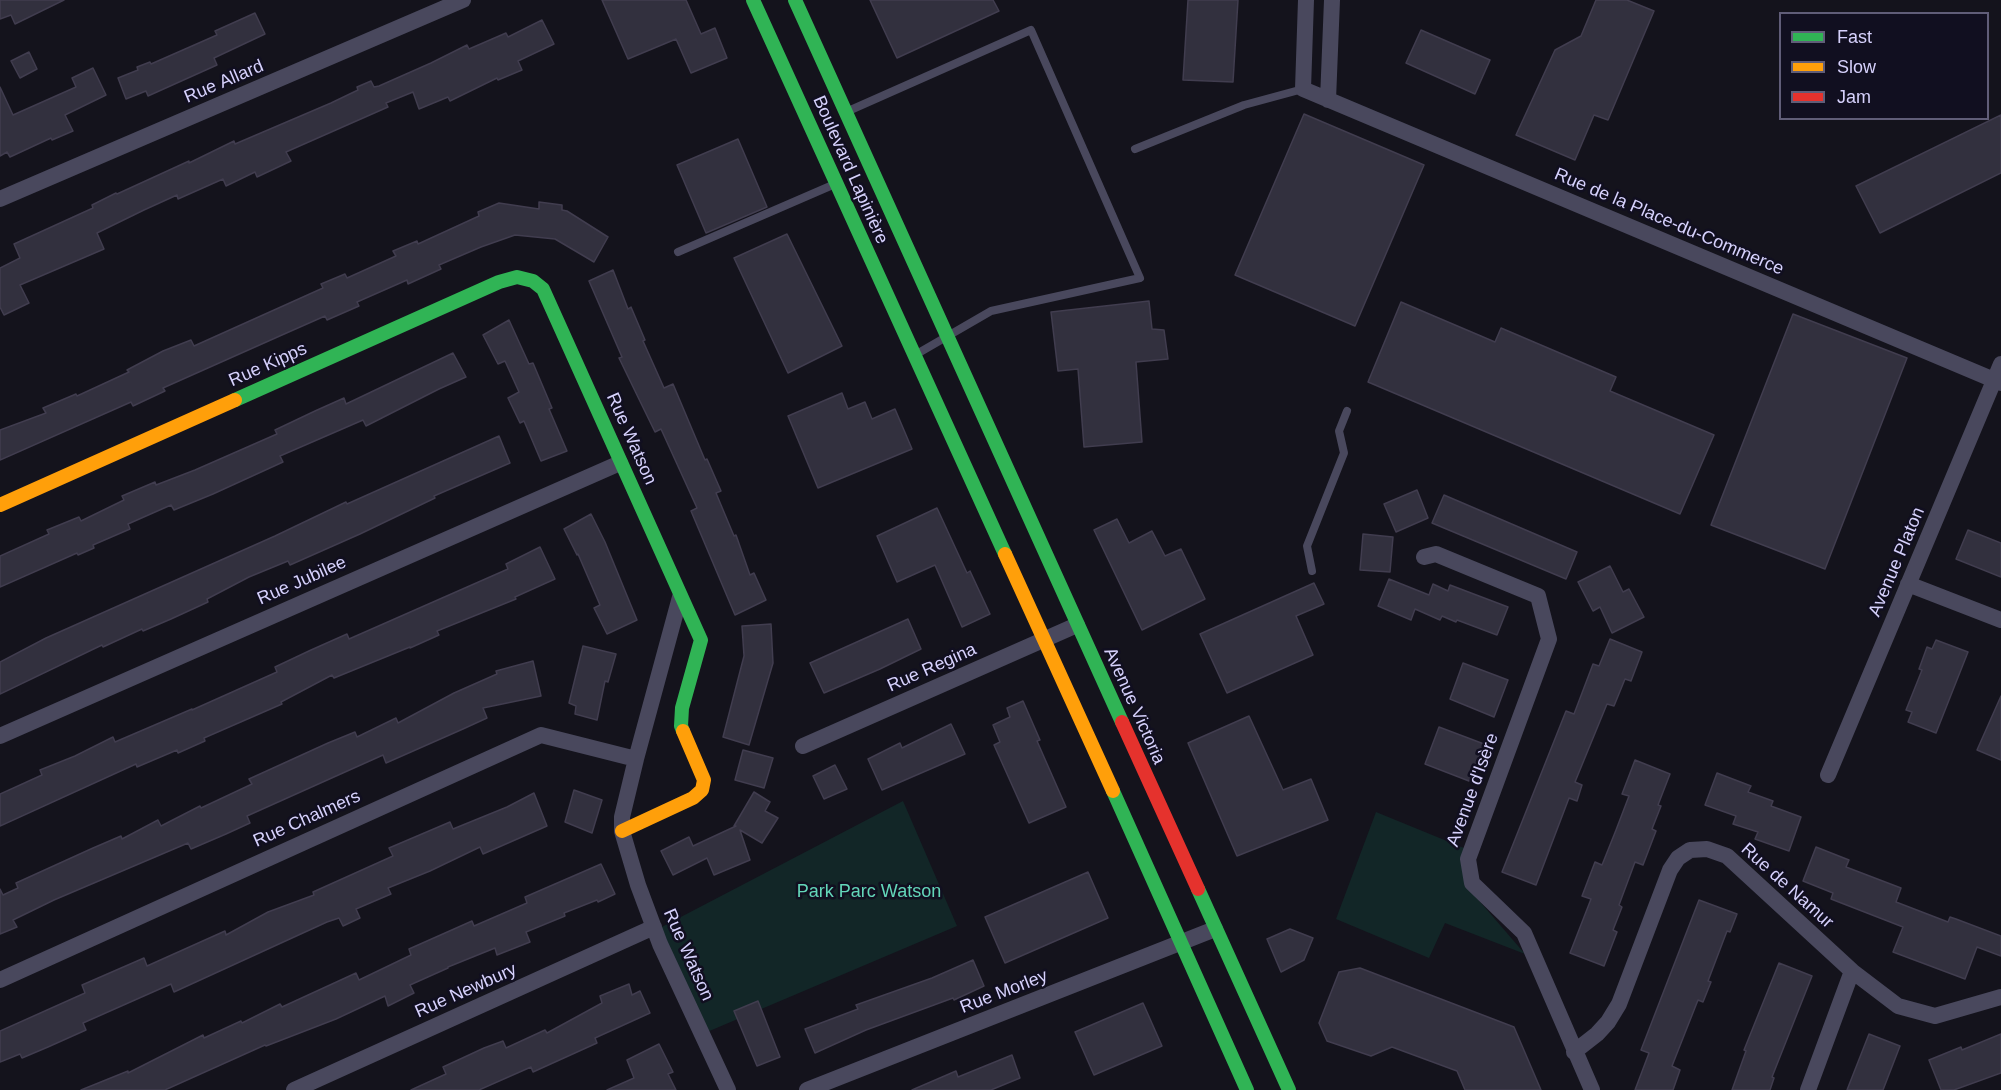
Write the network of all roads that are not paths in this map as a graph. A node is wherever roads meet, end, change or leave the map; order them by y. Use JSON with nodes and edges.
{"nodes":[{"id":1,"x":463,"y":0,"type":"edge"},
{"id":2,"x":753,"y":0,"type":"edge"},
{"id":3,"x":795,"y":0,"type":"edge"},
{"id":4,"x":1305,"y":0,"type":"edge"},
{"id":5,"x":1332,"y":0,"type":"edge"},
{"id":6,"x":1303,"y":89,"type":"junction"},
{"id":7,"x":1328,"y":100,"type":"junction"},
{"id":8,"x":845,"y":112,"type":"junction"},
{"id":9,"x":1135,"y":149,"type":"dead end"},
{"id":10,"x":836,"y":184,"type":"junction"},
{"id":11,"x":0,"y":199,"type":"edge"},
{"id":12,"x":678,"y":252,"type":"dead end"},
{"id":13,"x":547,"y":298,"type":"joint"},
{"id":14,"x":947,"y":336,"type":"junction"},
{"id":15,"x":914,"y":355,"type":"junction"},
{"id":16,"x":2001,"y":364,"type":"edge"},
{"id":17,"x":1998,"y":381,"type":"edge"},
{"id":18,"x":1347,"y":411,"type":"dead end"},
{"id":19,"x":620,"y":463,"type":"junction"},
{"id":20,"x":0,"y":505,"type":"edge"},
{"id":21,"x":1424,"y":557,"type":"dead end"},
{"id":22,"x":1312,"y":571,"type":"dead end"},
{"id":23,"x":1908,"y":584,"type":"junction"},
{"id":24,"x":680,"y":597,"type":"junction"},
{"id":25,"x":2001,"y":620,"type":"edge"},
{"id":26,"x":1077,"y":625,"type":"junction"},
{"id":27,"x":1044,"y":640,"type":"junction"},
{"id":28,"x":0,"y":736,"type":"edge"},
{"id":29,"x":803,"y":746,"type":"dead end"},
{"id":30,"x":636,"y":759,"type":"junction"},
{"id":31,"x":1828,"y":775,"type":"dead end"},
{"id":32,"x":622,"y":831,"type":"junction"},
{"id":33,"x":654,"y":927,"type":"junction"},
{"id":34,"x":1215,"y":929,"type":"junction"},
{"id":35,"x":1182,"y":943,"type":"junction"},
{"id":36,"x":1852,"y":971,"type":"junction"},
{"id":37,"x":0,"y":980,"type":"edge"},
{"id":38,"x":2001,"y":997,"type":"edge"},
{"id":39,"x":1574,"y":1052,"type":"junction"},
{"id":40,"x":294,"y":1090,"type":"edge"},
{"id":41,"x":728,"y":1090,"type":"edge"},
{"id":42,"x":807,"y":1090,"type":"edge"},
{"id":43,"x":1247,"y":1090,"type":"edge"},
{"id":44,"x":1289,"y":1090,"type":"edge"},
{"id":45,"x":1593,"y":1090,"type":"edge"},
{"id":46,"x":1808,"y":1090,"type":"edge"}],
"edges":[{"from":1,"to":11,"type":"street","name":"Rue Allard"},
{"from":2,"to":10,"type":"main road","name":"Boulevard Lapinière"},
{"from":3,"to":8,"type":"main road","name":"Boulevard Lapinière"},
{"from":4,"to":6,"type":"street"},
{"from":5,"to":7,"type":"street"},
{"from":6,"to":7,"type":"street","name":"Rue de la Place-du-Commerce"},
{"from":6,"to":9,"type":"lane"},
{"from":7,"to":17,"type":"street","name":"Rue de la Place-du-Commerce"},
{"from":8,"to":14,"type":"main road","name":"Boulevard Lapinière"},
{"from":8,"to":14,"type":"lane"},
{"from":10,"to":12,"type":"lane"},
{"from":10,"to":15,"type":"main road","name":"Boulevard Lapinière"},
{"from":13,"to":19,"type":"main road","name":"Rue Watson"},
{"from":13,"to":20,"type":"main road","name":"Rue Kipps"},
{"from":14,"to":15,"type":"lane"},
{"from":14,"to":26,"type":"main road","name":"Avenue Victoria"},
{"from":15,"to":27,"type":"main road"},
{"from":16,"to":17,"type":"street","name":"Avenue Platon"},
{"from":17,"to":23,"type":"street","name":"Avenue Platon"},
{"from":18,"to":22,"type":"lane"},
{"from":19,"to":24,"type":"main road","name":"Rue Watson"},
{"from":19,"to":28,"type":"street","name":"Rue Jubilee"},
{"from":21,"to":39,"type":"street","name":"Avenue d'Isère"},
{"from":23,"to":25,"type":"street"},
{"from":23,"to":31,"type":"street","name":"Avenue Platon"},
{"from":24,"to":30,"type":"street","name":"Rue Watson"},
{"from":24,"to":32,"type":"main road","name":"Rue Watson"},
{"from":26,"to":27,"type":"street","name":"Rue Regina"},
{"from":26,"to":34,"type":"main road","name":"Avenue Victoria"},
{"from":27,"to":29,"type":"street","name":"Rue Regina"},
{"from":27,"to":35,"type":"main road"},
{"from":30,"to":32,"type":"street","name":"Rue Watson"},
{"from":30,"to":37,"type":"street","name":"Rue Chalmers"},
{"from":32,"to":33,"type":"street","name":"Rue Watson"},
{"from":33,"to":40,"type":"street","name":"Rue Newbury"},
{"from":33,"to":41,"type":"street","name":"Rue Watson"},
{"from":34,"to":35,"type":"street","name":"Rue Morley"},
{"from":34,"to":44,"type":"main road","name":"Avenue Victoria"},
{"from":35,"to":42,"type":"street","name":"Rue Morley"},
{"from":35,"to":43,"type":"main road"},
{"from":36,"to":38,"type":"street"},
{"from":36,"to":39,"type":"street","name":"Rue de Namur"},
{"from":36,"to":46,"type":"street"},
{"from":39,"to":45,"type":"street","name":"Avenue d'Isère"}]}
